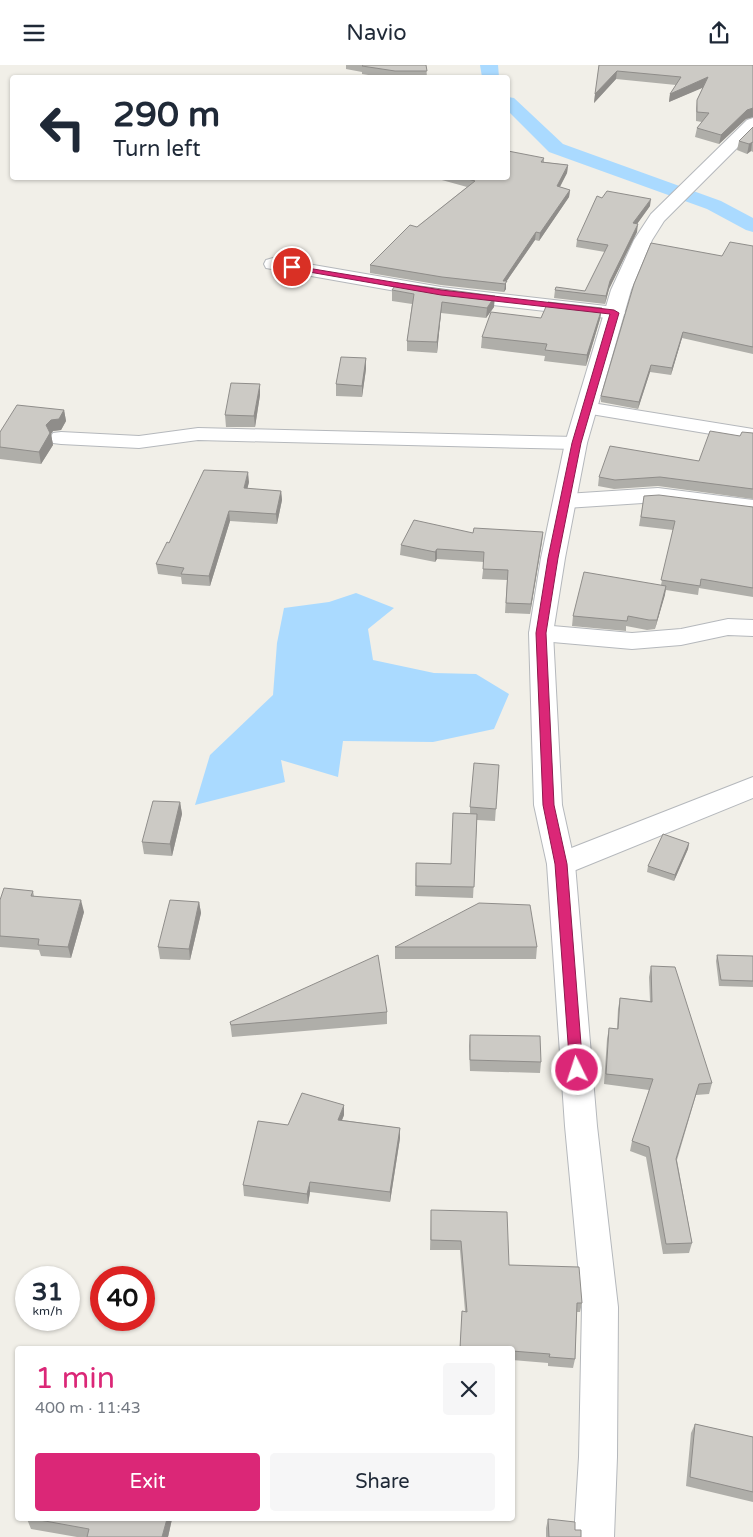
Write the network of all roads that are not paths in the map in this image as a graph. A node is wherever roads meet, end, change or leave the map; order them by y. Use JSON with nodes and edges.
{"nodes":[{"id":1,"x":753,"y":123,"type":"edge"},
{"id":2,"x":273,"y":264,"type":"dead end"},
{"id":3,"x":614,"y":313,"type":"junction"},
{"id":4,"x":586,"y":408,"type":"junction"},
{"id":5,"x":753,"y":435,"type":"edge"},
{"id":6,"x":61,"y":437,"type":"dead end"},
{"id":7,"x":576,"y":443,"type":"junction"},
{"id":8,"x":566,"y":501,"type":"junction"},
{"id":9,"x":753,"y":507,"type":"edge"},
{"id":10,"x":753,"y":628,"type":"edge"},
{"id":11,"x":541,"y":633,"type":"junction"},
{"id":12,"x":753,"y":787,"type":"edge"},
{"id":13,"x":561,"y":864,"type":"junction"},
{"id":14,"x":594,"y":1537,"type":"edge"}],
"edges":[{"from":1,"to":3,"type":"street"},
{"from":2,"to":3,"type":"street"},
{"from":3,"to":4,"type":"street"},
{"from":4,"to":5,"type":"street"},
{"from":4,"to":7,"type":"street"},
{"from":6,"to":7,"type":"street"},
{"from":7,"to":8,"type":"street"},
{"from":8,"to":9,"type":"street"},
{"from":8,"to":11,"type":"street"},
{"from":10,"to":11,"type":"street"},
{"from":11,"to":13,"type":"street"},
{"from":12,"to":13,"type":"street"},
{"from":13,"to":14,"type":"street"}]}
